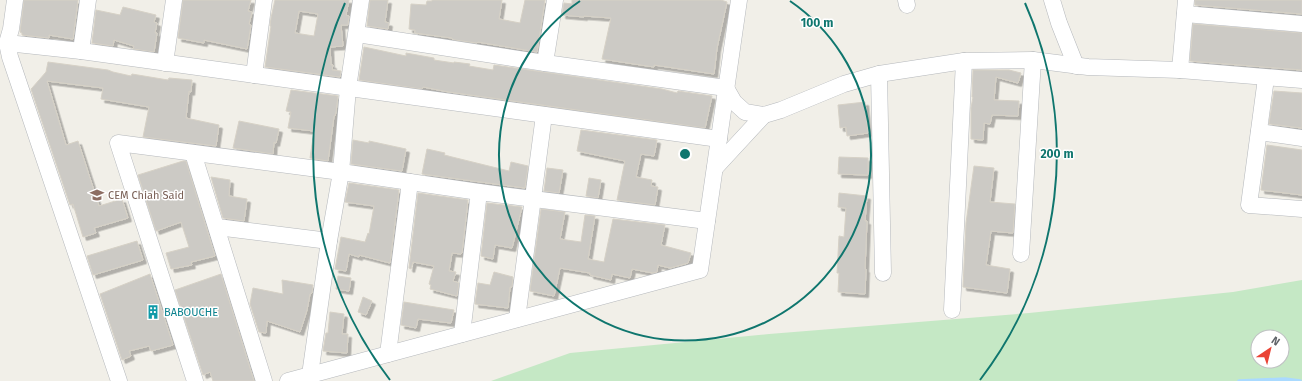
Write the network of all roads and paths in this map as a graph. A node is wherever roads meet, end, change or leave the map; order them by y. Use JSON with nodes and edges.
{"nodes":[{"id":1,"x":15,"y":0,"type":"edge"},
{"id":2,"x":88,"y":0,"type":"edge"},
{"id":3,"x":174,"y":0,"type":"edge"},
{"id":4,"x":264,"y":0,"type":"edge"},
{"id":5,"x":361,"y":0,"type":"edge"},
{"id":6,"x":555,"y":0,"type":"edge"},
{"id":7,"x":739,"y":0,"type":"edge"},
{"id":8,"x":1052,"y":0,"type":"edge"},
{"id":9,"x":1186,"y":7,"type":"edge"},
{"id":10,"x":1302,"y":24,"type":"edge"},
{"id":11,"x":356,"y":34,"type":"junction"},
{"id":12,"x":7,"y":43,"type":"junction"},
{"id":13,"x":81,"y":51,"type":"junction"},
{"id":14,"x":1033,"y":60,"type":"junction"},
{"id":15,"x":964,"y":61,"type":"junction"},
{"id":16,"x":165,"y":63,"type":"junction"},
{"id":17,"x":545,"y":63,"type":"junction"},
{"id":18,"x":1076,"y":66,"type":"junction"},
{"id":19,"x":1180,"y":70,"type":"junction"},
{"id":20,"x":879,"y":74,"type":"junction"},
{"id":21,"x":254,"y":75,"type":"junction"},
{"id":22,"x":1266,"y":78,"type":"junction"},
{"id":23,"x":1302,"y":80,"type":"edge"},
{"id":24,"x":348,"y":88,"type":"junction"},
{"id":25,"x":726,"y":88,"type":"junction"},
{"id":26,"x":544,"y":115,"type":"junction"},
{"id":27,"x":764,"y":115,"type":"junction"},
{"id":28,"x":1258,"y":132,"type":"junction"},
{"id":29,"x":1302,"y":138,"type":"edge"},
{"id":30,"x":719,"y":139,"type":"junction"},
{"id":31,"x":193,"y":153,"type":"junction"},
{"id":32,"x":715,"y":168,"type":"junction"},
{"id":33,"x":341,"y":172,"type":"junction"},
{"id":34,"x":410,"y":182,"type":"junction"},
{"id":35,"x":479,"y":192,"type":"junction"},
{"id":36,"x":533,"y":199,"type":"junction"},
{"id":37,"x":1302,"y":209,"type":"edge"},
{"id":38,"x":707,"y":221,"type":"junction"},
{"id":39,"x":217,"y":227,"type":"junction"},
{"id":40,"x":329,"y":241,"type":"junction"},
{"id":41,"x":1021,"y":254,"type":"dead end"},
{"id":42,"x":882,"y":273,"type":"dead end"},
{"id":43,"x":952,"y":310,"type":"dead end"},
{"id":44,"x":517,"y":319,"type":"junction"},
{"id":45,"x":462,"y":334,"type":"junction"},
{"id":46,"x":388,"y":354,"type":"junction"},
{"id":47,"x":310,"y":375,"type":"junction"},
{"id":48,"x":119,"y":381,"type":"edge"},
{"id":49,"x":194,"y":381,"type":"edge"},
{"id":50,"x":264,"y":381,"type":"edge"},
{"id":51,"x":288,"y":381,"type":"edge"}],
"edges":[{"from":1,"to":12,"type":"street"},
{"from":2,"to":13,"type":"street"},
{"from":3,"to":16,"type":"street"},
{"from":4,"to":21,"type":"street"},
{"from":5,"to":11,"type":"street"},
{"from":6,"to":17,"type":"street"},
{"from":7,"to":25,"type":"street"},
{"from":8,"to":18,"type":"street"},
{"from":9,"to":10,"type":"street"},
{"from":9,"to":19,"type":"street"},
{"from":11,"to":17,"type":"street"},
{"from":11,"to":24,"type":"street"},
{"from":12,"to":13,"type":"street"},
{"from":12,"to":48,"type":"street"},
{"from":13,"to":16,"type":"street"},
{"from":14,"to":15,"type":"street"},
{"from":14,"to":18,"type":"street"},
{"from":14,"to":41,"type":"street"},
{"from":15,"to":20,"type":"street"},
{"from":15,"to":43,"type":"street"},
{"from":16,"to":21,"type":"street"},
{"from":17,"to":25,"type":"street"},
{"from":18,"to":19,"type":"street"},
{"from":19,"to":22,"type":"street"},
{"from":20,"to":27,"type":"street"},
{"from":20,"to":42,"type":"street"},
{"from":21,"to":24,"type":"street"},
{"from":22,"to":23,"type":"street"},
{"from":22,"to":28,"type":"street"},
{"from":24,"to":26,"type":"street"},
{"from":24,"to":33,"type":"street"},
{"from":25,"to":27,"type":"street"},
{"from":25,"to":30,"type":"street"},
{"from":26,"to":30,"type":"street"},
{"from":26,"to":36,"type":"street"},
{"from":27,"to":32,"type":"street"},
{"from":28,"to":29,"type":"street"},
{"from":28,"to":37,"type":"street"},
{"from":30,"to":32,"type":"street"},
{"from":31,"to":33,"type":"street"},
{"from":31,"to":39,"type":"street"},
{"from":31,"to":49,"type":"street"},
{"from":32,"to":38,"type":"street"},
{"from":33,"to":34,"type":"street"},
{"from":33,"to":40,"type":"street"},
{"from":34,"to":35,"type":"street"},
{"from":34,"to":46,"type":"street"},
{"from":35,"to":36,"type":"street"},
{"from":35,"to":45,"type":"street"},
{"from":36,"to":38,"type":"street"},
{"from":36,"to":44,"type":"street"},
{"from":38,"to":44,"type":"street"},
{"from":39,"to":40,"type":"street"},
{"from":39,"to":50,"type":"street"},
{"from":40,"to":47,"type":"street"},
{"from":44,"to":45,"type":"street"},
{"from":45,"to":46,"type":"street"},
{"from":46,"to":47,"type":"street"},
{"from":47,"to":51,"type":"street"}]}
